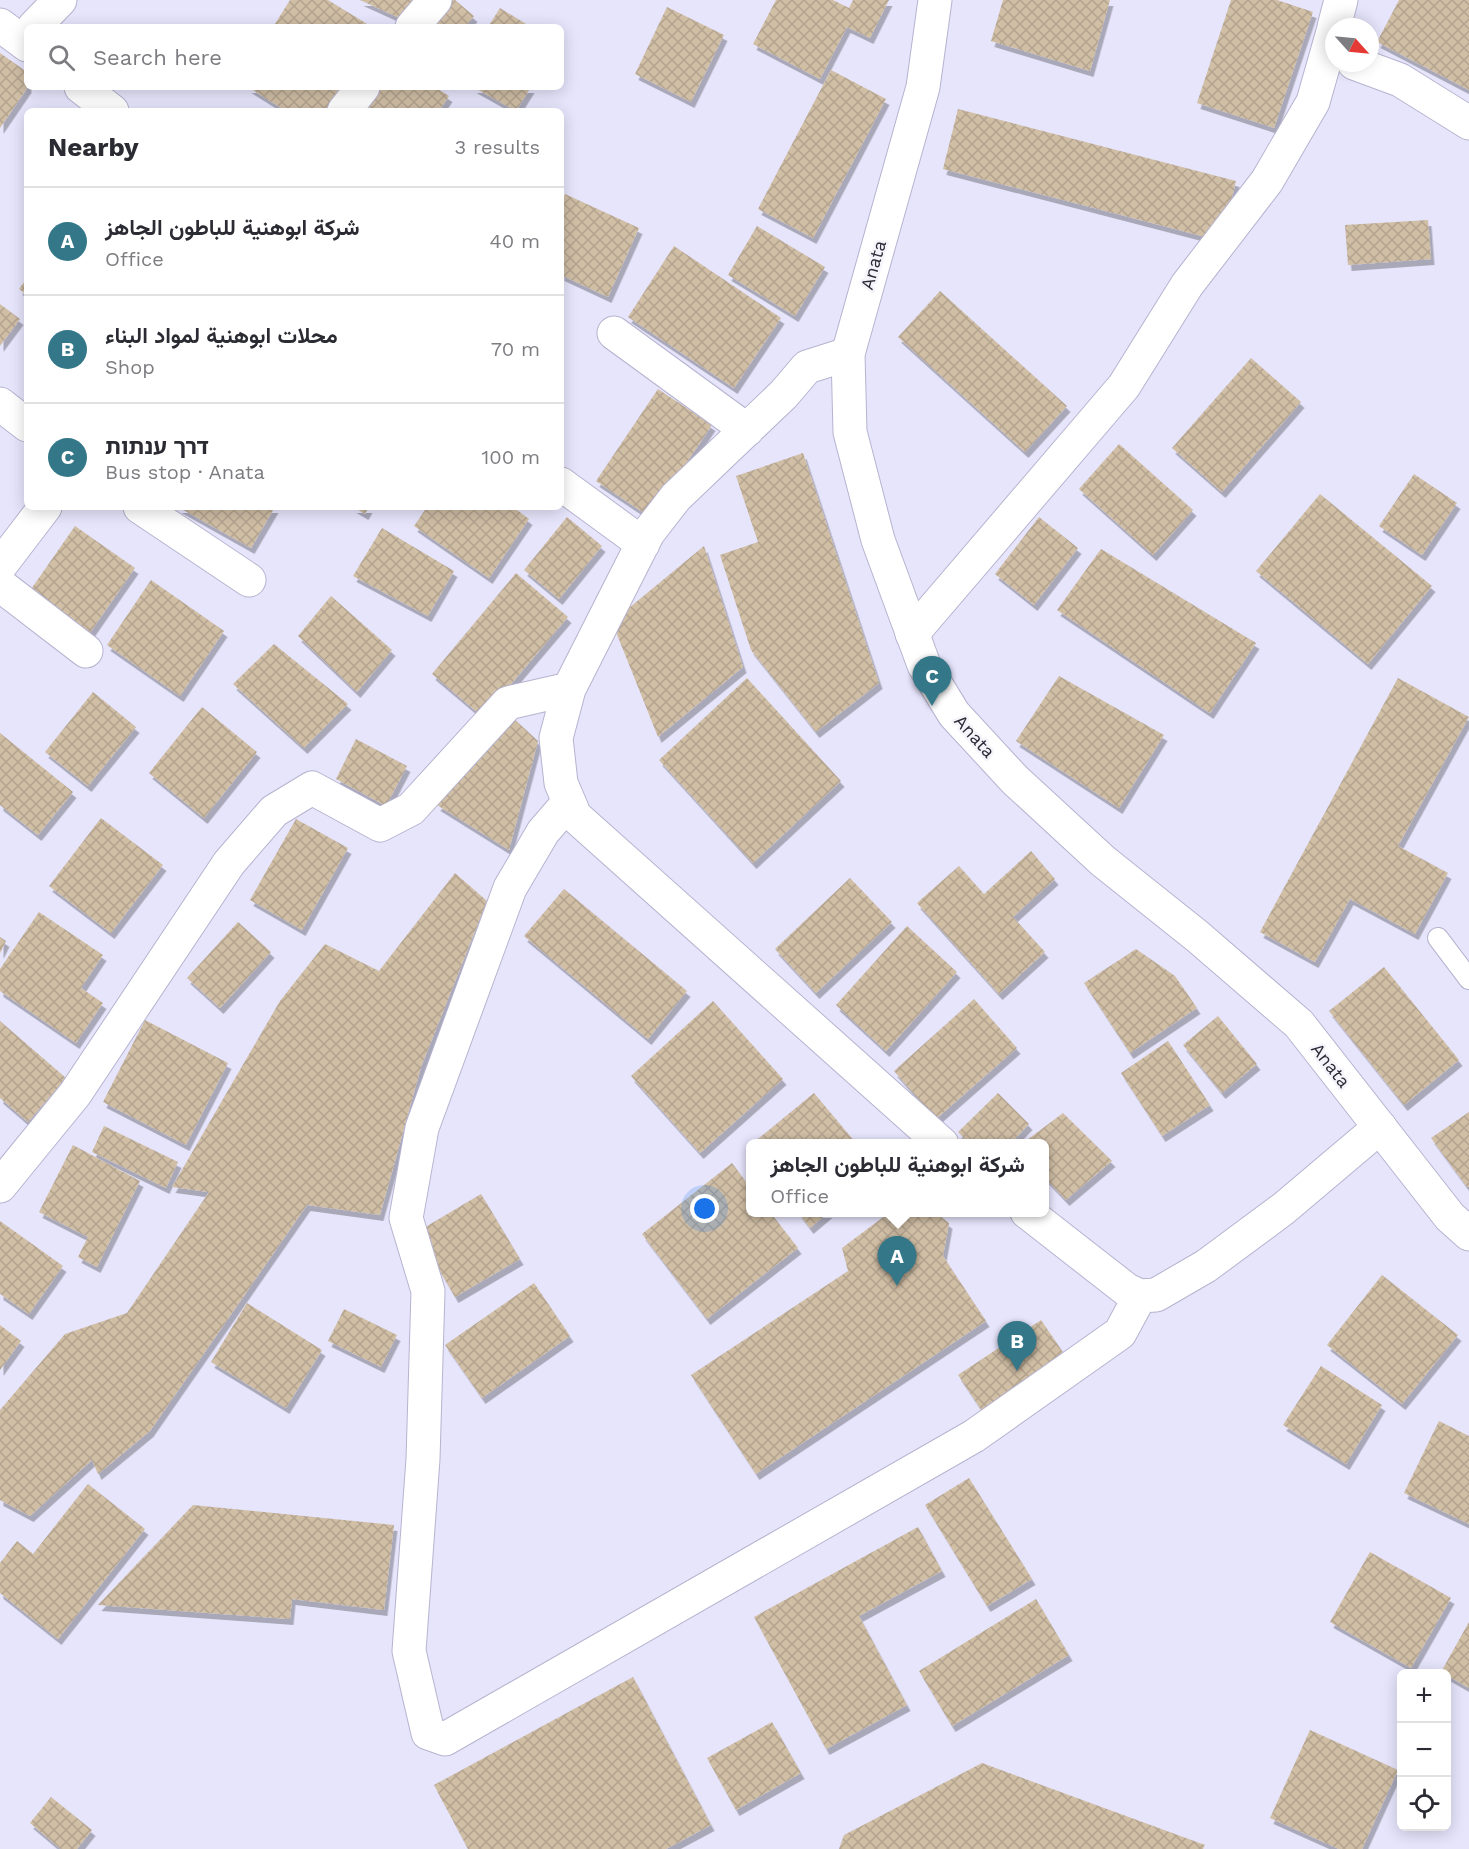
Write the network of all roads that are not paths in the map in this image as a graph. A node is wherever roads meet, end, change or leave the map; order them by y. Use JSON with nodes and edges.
{"nodes":[{"id":1,"x":60,"y":0,"type":"edge"},
{"id":2,"x":435,"y":0,"type":"edge"},
{"id":3,"x":935,"y":0,"type":"edge"},
{"id":4,"x":1341,"y":0,"type":"edge"},
{"id":5,"x":1339,"y":18,"type":"edge"},
{"id":6,"x":34,"y":24,"type":"edge"},
{"id":7,"x":415,"y":24,"type":"edge"},
{"id":8,"x":1379,"y":69,"type":"edge"},
{"id":9,"x":1326,"y":72,"type":"edge"},
{"id":10,"x":85,"y":90,"type":"edge"},
{"id":11,"x":361,"y":90,"type":"edge"},
{"id":12,"x":108,"y":108,"type":"edge"},
{"id":13,"x":346,"y":108,"type":"edge"},
{"id":14,"x":1469,"y":123,"type":"edge"},
{"id":15,"x":614,"y":333,"type":"dead end"},
{"id":16,"x":848,"y":354,"type":"junction"},
{"id":17,"x":0,"y":404,"type":"edge"},
{"id":18,"x":24,"y":423,"type":"edge"},
{"id":19,"x":747,"y":430,"type":"junction"},
{"id":20,"x":564,"y":486,"type":"edge"},
{"id":21,"x":43,"y":510,"type":"edge"},
{"id":22,"x":144,"y":510,"type":"edge"},
{"id":23,"x":643,"y":544,"type":"junction"},
{"id":24,"x":0,"y":566,"type":"edge"},
{"id":25,"x":249,"y":580,"type":"dead end"},
{"id":26,"x":0,"y":585,"type":"edge"},
{"id":27,"x":912,"y":634,"type":"junction"},
{"id":28,"x":86,"y":651,"type":"dead end"},
{"id":29,"x":569,"y":689,"type":"junction"},
{"id":30,"x":568,"y":803,"type":"junction"},
{"id":31,"x":1438,"y":938,"type":"dead end"},
{"id":32,"x":1469,"y":979,"type":"edge"},
{"id":33,"x":1380,"y":1127,"type":"junction"},
{"id":34,"x":937,"y":1139,"type":"edge"},
{"id":35,"x":0,"y":1186,"type":"edge"},
{"id":36,"x":1033,"y":1217,"type":"edge"},
{"id":37,"x":1469,"y":1234,"type":"edge"},
{"id":38,"x":1140,"y":1296,"type":"junction"}],
"edges":[{"from":1,"to":6,"type":"street"},
{"from":2,"to":7,"type":"street"},
{"from":3,"to":16,"type":"street","name":"Anata"},
{"from":4,"to":5,"type":"street"},
{"from":8,"to":14,"type":"street"},
{"from":9,"to":27,"type":"street"},
{"from":10,"to":12,"type":"street"},
{"from":11,"to":13,"type":"street"},
{"from":15,"to":19,"type":"street"},
{"from":16,"to":19,"type":"street"},
{"from":16,"to":27,"type":"street","name":"Anata"},
{"from":17,"to":18,"type":"street"},
{"from":19,"to":23,"type":"street"},
{"from":20,"to":23,"type":"street"},
{"from":21,"to":24,"type":"street"},
{"from":22,"to":25,"type":"street"},
{"from":23,"to":29,"type":"street"},
{"from":26,"to":28,"type":"street"},
{"from":27,"to":33,"type":"street","name":"Anata"},
{"from":29,"to":30,"type":"street"},
{"from":29,"to":35,"type":"street"},
{"from":30,"to":34,"type":"street"},
{"from":30,"to":38,"type":"street"},
{"from":31,"to":32,"type":"lane"},
{"from":33,"to":37,"type":"street","name":"Anata"},
{"from":33,"to":38,"type":"street"},
{"from":36,"to":38,"type":"street"}]}
